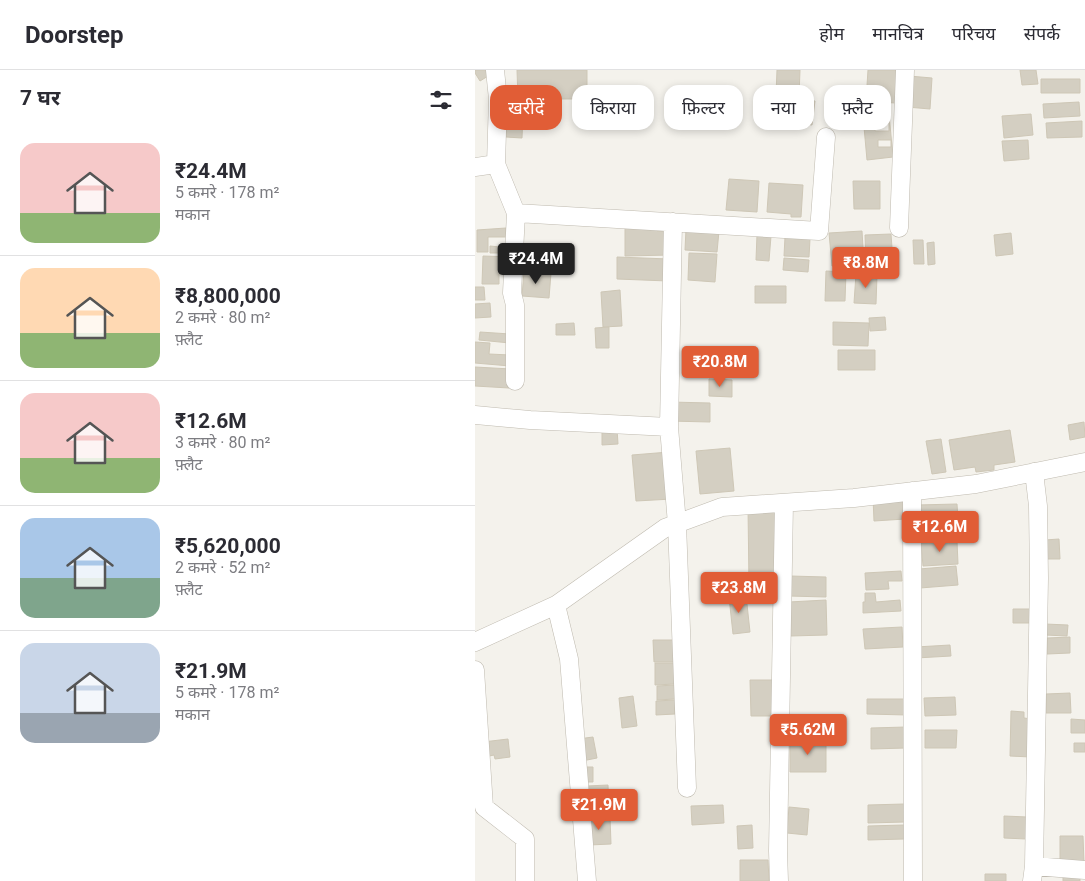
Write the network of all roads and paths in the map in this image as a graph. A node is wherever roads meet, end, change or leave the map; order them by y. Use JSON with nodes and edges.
{"nodes":[{"id":1,"x":495,"y":70,"type":"edge"},
{"id":2,"x":905,"y":70,"type":"edge"},
{"id":3,"x":826,"y":137,"type":"dead end"},
{"id":4,"x":496,"y":164,"type":"junction"},
{"id":5,"x":475,"y":167,"type":"edge"},
{"id":6,"x":516,"y":213,"type":"junction"},
{"id":7,"x":673,"y":222,"type":"junction"},
{"id":8,"x":899,"y":228,"type":"dead end"},
{"id":9,"x":515,"y":381,"type":"dead end"},
{"id":10,"x":475,"y":415,"type":"edge"},
{"id":11,"x":669,"y":427,"type":"junction"},
{"id":12,"x":1085,"y":462,"type":"edge"},
{"id":13,"x":1034,"y":472,"type":"junction"},
{"id":14,"x":912,"y":491,"type":"junction"},
{"id":15,"x":784,"y":503,"type":"junction"},
{"id":16,"x":677,"y":524,"type":"junction"},
{"id":17,"x":556,"y":604,"type":"junction"},
{"id":18,"x":475,"y":642,"type":"edge"},
{"id":19,"x":475,"y":670,"type":"edge"},
{"id":20,"x":687,"y":788,"type":"dead end"},
{"id":21,"x":1085,"y":870,"type":"edge"},
{"id":22,"x":1033,"y":874,"type":"edge"},
{"id":23,"x":525,"y":881,"type":"edge"},
{"id":24,"x":587,"y":881,"type":"edge"},
{"id":25,"x":779,"y":881,"type":"edge"},
{"id":26,"x":913,"y":881,"type":"edge"}],
"edges":[{"from":1,"to":4,"type":"street"},
{"from":2,"to":8,"type":"street"},
{"from":3,"to":7,"type":"street"},
{"from":4,"to":5,"type":"street"},
{"from":4,"to":6,"type":"street"},
{"from":6,"to":7,"type":"street"},
{"from":6,"to":9,"type":"street"},
{"from":7,"to":11,"type":"street"},
{"from":10,"to":11,"type":"street"},
{"from":11,"to":16,"type":"street"},
{"from":12,"to":13,"type":"street"},
{"from":13,"to":14,"type":"street"},
{"from":13,"to":22,"type":"street"},
{"from":14,"to":15,"type":"street"},
{"from":14,"to":26,"type":"street"},
{"from":15,"to":16,"type":"street"},
{"from":15,"to":25,"type":"street"},
{"from":16,"to":17,"type":"street"},
{"from":16,"to":20,"type":"street"},
{"from":17,"to":18,"type":"street"},
{"from":17,"to":24,"type":"street"},
{"from":19,"to":23,"type":"street"},
{"from":21,"to":22,"type":"street"}]}
